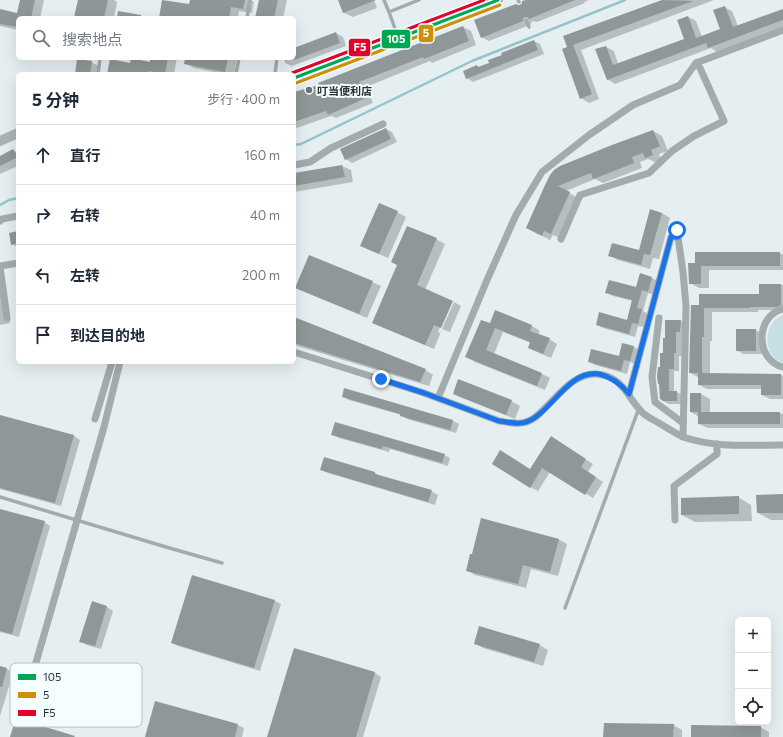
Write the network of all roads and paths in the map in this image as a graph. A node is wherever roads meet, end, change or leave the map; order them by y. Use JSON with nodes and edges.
{"nodes":[{"id":1,"x":250,"y":0,"type":"edge"},
{"id":2,"x":384,"y":0,"type":"edge"},
{"id":3,"x":419,"y":0,"type":"edge"},
{"id":4,"x":498,"y":0,"type":"edge"},
{"id":5,"x":389,"y":12,"type":"junction"},
{"id":6,"x":247,"y":16,"type":"edge"},
{"id":7,"x":526,"y":20,"type":"dead end"},
{"id":8,"x":529,"y":27,"type":"dead end"},
{"id":9,"x":783,"y":30,"type":"edge"},
{"id":10,"x":399,"y":38,"type":"junction"},
{"id":11,"x":100,"y":60,"type":"edge"},
{"id":12,"x":239,"y":60,"type":"edge"},
{"id":13,"x":277,"y":60,"type":"edge"},
{"id":14,"x":696,"y":63,"type":"junction"},
{"id":15,"x":98,"y":72,"type":"edge"},
{"id":16,"x":236,"y":72,"type":"edge"},
{"id":17,"x":275,"y":72,"type":"edge"},
{"id":18,"x":296,"y":77,"type":"edge"},
{"id":19,"x":383,"y":124,"type":"dead end"},
{"id":20,"x":16,"y":134,"type":"edge"},
{"id":21,"x":0,"y":141,"type":"edge"},
{"id":22,"x":296,"y":165,"type":"edge"},
{"id":23,"x":16,"y":216,"type":"edge"},
{"id":24,"x":0,"y":221,"type":"edge"},
{"id":25,"x":561,"y":239,"type":"dead end"},
{"id":26,"x":16,"y":263,"type":"edge"},
{"id":27,"x":0,"y":266,"type":"edge"},
{"id":28,"x":783,"y":309,"type":"edge"},
{"id":29,"x":7,"y":318,"type":"dead end"},
{"id":30,"x":659,"y":318,"type":"dead end"},
{"id":31,"x":296,"y":353,"type":"edge"},
{"id":32,"x":111,"y":364,"type":"edge"},
{"id":33,"x":120,"y":364,"type":"edge"},
{"id":34,"x":783,"y":367,"type":"edge"},
{"id":35,"x":629,"y":394,"type":"junction"},
{"id":36,"x":438,"y":398,"type":"junction"},
{"id":37,"x":639,"y":408,"type":"junction"},
{"id":38,"x":95,"y":419,"type":"dead end"},
{"id":39,"x":683,"y":423,"type":"junction"},
{"id":40,"x":683,"y":436,"type":"junction"},
{"id":41,"x":717,"y":444,"type":"junction"},
{"id":42,"x":783,"y":445,"type":"edge"},
{"id":43,"x":0,"y":498,"type":"edge"},
{"id":44,"x":77,"y":520,"type":"junction"},
{"id":45,"x":675,"y":520,"type":"dead end"},
{"id":46,"x":222,"y":563,"type":"dead end"},
{"id":47,"x":565,"y":608,"type":"dead end"},
{"id":48,"x":36,"y":663,"type":"edge"}],
"edges":[{"from":1,"to":6,"type":"lane"},
{"from":2,"to":5,"type":"lane"},
{"from":3,"to":5,"type":"lane"},
{"from":4,"to":10,"type":"main road"},
{"from":5,"to":10,"type":"lane"},
{"from":7,"to":8,"type":"lane"},
{"from":9,"to":14,"type":"street"},
{"from":10,"to":18,"type":"main road"},
{"from":11,"to":15,"type":"lane"},
{"from":12,"to":16,"type":"lane"},
{"from":13,"to":17,"type":"lane"},
{"from":14,"to":25,"type":"street"},
{"from":14,"to":36,"type":"street"},
{"from":19,"to":22,"type":"street"},
{"from":20,"to":21,"type":"main road"},
{"from":23,"to":24,"type":"street"},
{"from":26,"to":27,"type":"street"},
{"from":27,"to":29,"type":"street"},
{"from":28,"to":34,"type":"street"},
{"from":30,"to":39,"type":"street"},
{"from":31,"to":36,"type":"street"},
{"from":32,"to":38,"type":"street"},
{"from":33,"to":44,"type":"street"},
{"from":35,"to":36,"type":"street"},
{"from":35,"to":37,"type":"street"},
{"from":35,"to":39,"type":"street"},
{"from":37,"to":40,"type":"street"},
{"from":37,"to":47,"type":"lane"},
{"from":39,"to":40,"type":"street"},
{"from":40,"to":41,"type":"street"},
{"from":41,"to":42,"type":"street"},
{"from":41,"to":45,"type":"street"},
{"from":43,"to":44,"type":"lane"},
{"from":44,"to":46,"type":"lane"},
{"from":44,"to":48,"type":"street"}]}
